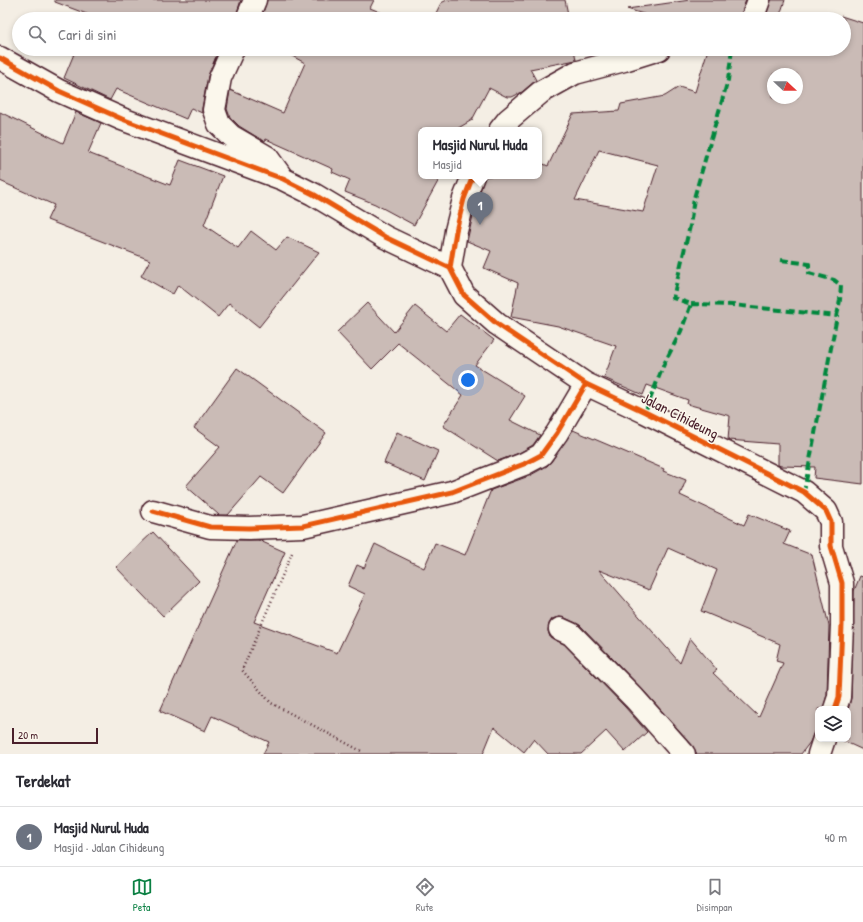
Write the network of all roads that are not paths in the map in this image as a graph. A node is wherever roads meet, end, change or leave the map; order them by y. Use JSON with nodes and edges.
{"nodes":[{"id":1,"x":255,"y":0,"type":"edge"},
{"id":2,"x":759,"y":0,"type":"edge"},
{"id":3,"x":249,"y":12,"type":"edge"},
{"id":4,"x":755,"y":12,"type":"edge"},
{"id":5,"x":230,"y":56,"type":"edge"},
{"id":6,"x":637,"y":56,"type":"edge"},
{"id":7,"x":0,"y":58,"type":"edge"},
{"id":8,"x":502,"y":127,"type":"edge"},
{"id":9,"x":283,"y":178,"type":"junction"},
{"id":10,"x":472,"y":179,"type":"edge"},
{"id":11,"x":450,"y":268,"type":"junction"},
{"id":12,"x":586,"y":384,"type":"junction"},
{"id":13,"x":153,"y":511,"type":"dead end"},
{"id":14,"x":560,"y":629,"type":"dead end"},
{"id":15,"x":836,"y":706,"type":"edge"},
{"id":16,"x":823,"y":742,"type":"edge"},
{"id":17,"x":684,"y":754,"type":"edge"},
{"id":18,"x":819,"y":754,"type":"edge"}],
"edges":[{"from":1,"to":3,"type":"street"},
{"from":2,"to":4,"type":"street"},
{"from":5,"to":9,"type":"street"},
{"from":6,"to":8,"type":"street"},
{"from":7,"to":9,"type":"street"},
{"from":9,"to":11,"type":"street"},
{"from":10,"to":11,"type":"street"},
{"from":11,"to":12,"type":"street","name":"Jalan Cihideung"},
{"from":12,"to":13,"type":"street"},
{"from":12,"to":15,"type":"street","name":"Jalan Cihideung"},
{"from":14,"to":17,"type":"street"},
{"from":16,"to":18,"type":"street"}]}
